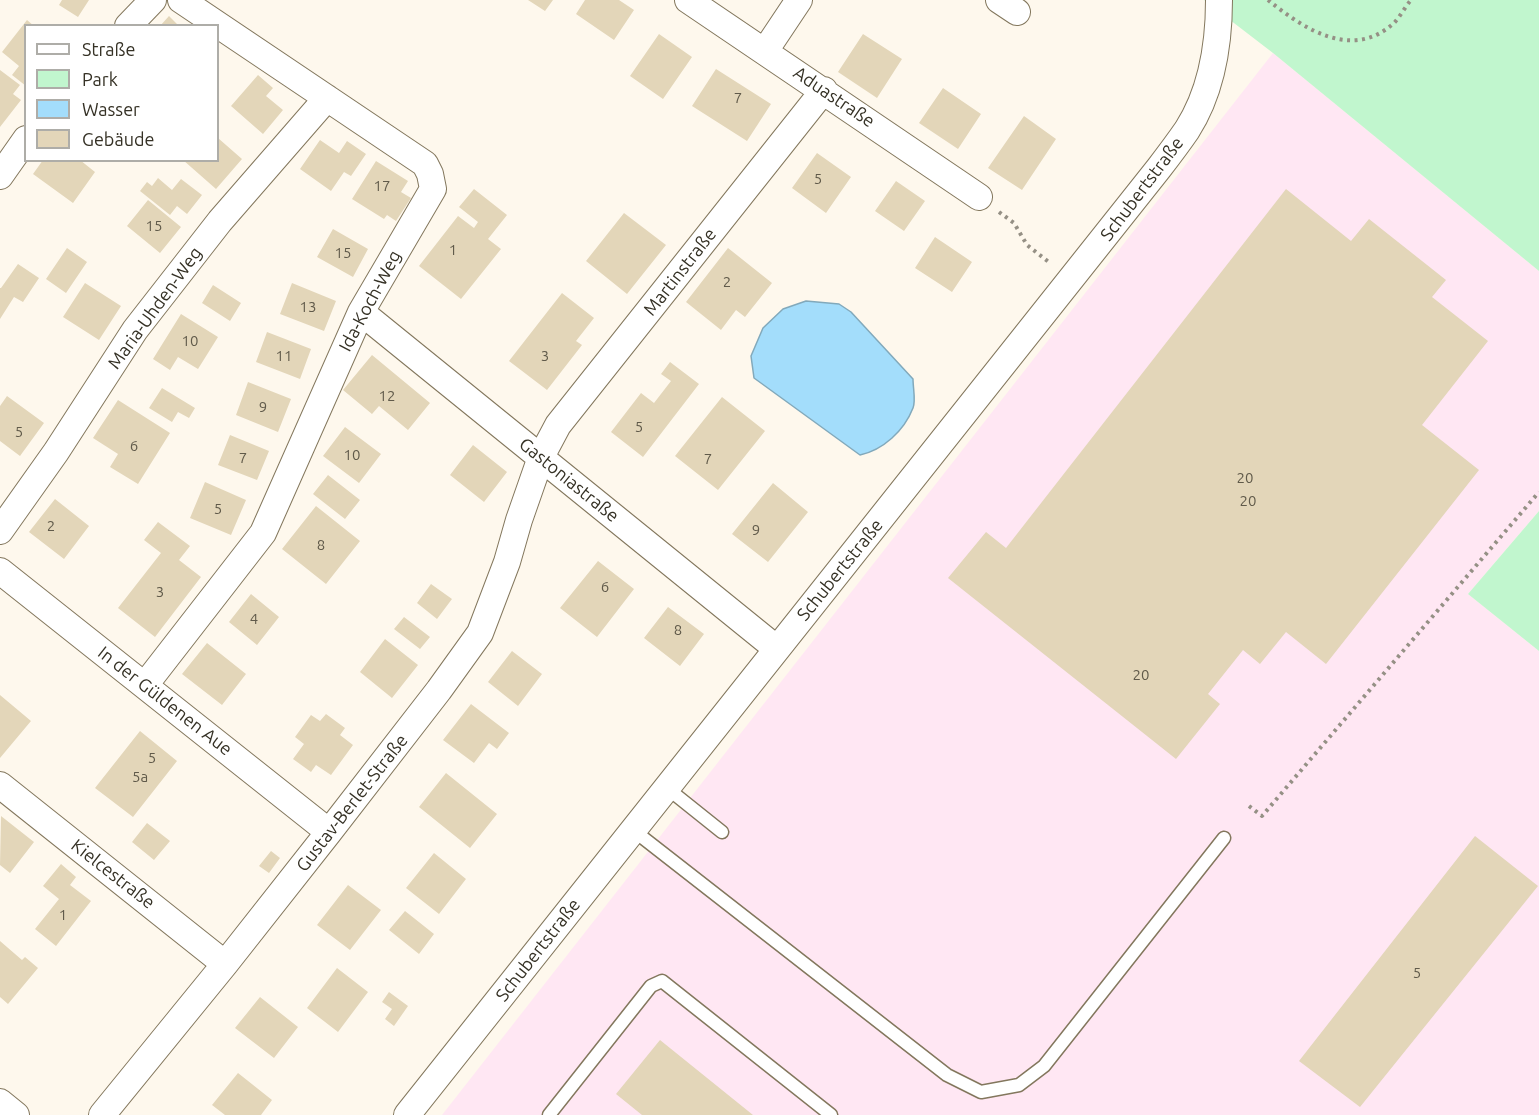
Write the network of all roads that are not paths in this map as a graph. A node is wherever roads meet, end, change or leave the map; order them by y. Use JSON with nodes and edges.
{"nodes":[{"id":1,"x":153,"y":0,"type":"edge"},
{"id":2,"x":181,"y":0,"type":"edge"},
{"id":3,"x":688,"y":0,"type":"edge"},
{"id":4,"x":799,"y":0,"type":"edge"},
{"id":5,"x":1219,"y":0,"type":"edge"},
{"id":6,"x":130,"y":24,"type":"edge"},
{"id":7,"x":217,"y":24,"type":"edge"},
{"id":8,"x":219,"y":26,"type":"edge"},
{"id":9,"x":765,"y":51,"type":"junction"},
{"id":10,"x":824,"y":90,"type":"junction"},
{"id":11,"x":327,"y":98,"type":"junction"},
{"id":12,"x":24,"y":142,"type":"edge"},
{"id":13,"x":0,"y":176,"type":"edge"},
{"id":14,"x":979,"y":196,"type":"road end"},
{"id":15,"x":361,"y":312,"type":"junction"},
{"id":16,"x":541,"y":457,"type":"junction"},
{"id":17,"x":0,"y":531,"type":"edge"},
{"id":18,"x":0,"y":571,"type":"edge"},
{"id":19,"x":777,"y":649,"type":"junction"},
{"id":20,"x":145,"y":685,"type":"junction"},
{"id":21,"x":0,"y":785,"type":"edge"},
{"id":22,"x":667,"y":788,"type":"junction"},
{"id":23,"x":633,"y":830,"type":"junction"},
{"id":24,"x":329,"y":832,"type":"junction"},
{"id":25,"x":722,"y":832,"type":"dead end"},
{"id":26,"x":1224,"y":838,"type":"dead end"},
{"id":27,"x":225,"y":964,"type":"junction"},
{"id":28,"x":0,"y":1102,"type":"edge"},
{"id":29,"x":16,"y":1115,"type":"edge"},
{"id":30,"x":102,"y":1115,"type":"edge"},
{"id":31,"x":407,"y":1115,"type":"edge"},
{"id":32,"x":549,"y":1115,"type":"edge"},
{"id":33,"x":831,"y":1115,"type":"edge"}],
"edges":[{"from":1,"to":6,"type":"street"},
{"from":2,"to":7,"type":"street","name":"Ida-Koch-Weg"},
{"from":3,"to":9,"type":"street","name":"Aduastraße"},
{"from":4,"to":9,"type":"street"},
{"from":5,"to":19,"type":"street","name":"Schubertstraße"},
{"from":8,"to":11,"type":"street","name":"Ida-Koch-Weg"},
{"from":9,"to":10,"type":"street","name":"Aduastraße"},
{"from":10,"to":14,"type":"street","name":"Aduastraße"},
{"from":10,"to":16,"type":"street","name":"Martinstraße"},
{"from":11,"to":15,"type":"street","name":"Ida-Koch-Weg"},
{"from":11,"to":17,"type":"street","name":"Maria-Uhden-Weg"},
{"from":12,"to":13,"type":"street"},
{"from":15,"to":16,"type":"street","name":"Gastoniastraße"},
{"from":15,"to":20,"type":"street","name":"Ida-Koch-Weg"},
{"from":16,"to":19,"type":"street","name":"Gastoniastraße"},
{"from":16,"to":24,"type":"street","name":"Gustav-Berlet-Straße"},
{"from":18,"to":20,"type":"street","name":"In der Güldenen Aue"},
{"from":19,"to":22,"type":"street","name":"Schubertstraße"},
{"from":20,"to":24,"type":"street","name":"In der Güldenen Aue"},
{"from":21,"to":27,"type":"street","name":"Kielcestraße"},
{"from":22,"to":23,"type":"street","name":"Schubertstraße"},
{"from":22,"to":25,"type":"lane"},
{"from":23,"to":26,"type":"lane"},
{"from":23,"to":31,"type":"street","name":"Schubertstraße"},
{"from":24,"to":27,"type":"street","name":"Gustav-Berlet-Straße"},
{"from":27,"to":30,"type":"street","name":"Gustav-Berlet-Straße"},
{"from":28,"to":29,"type":"street"},
{"from":32,"to":33,"type":"lane"}]}
